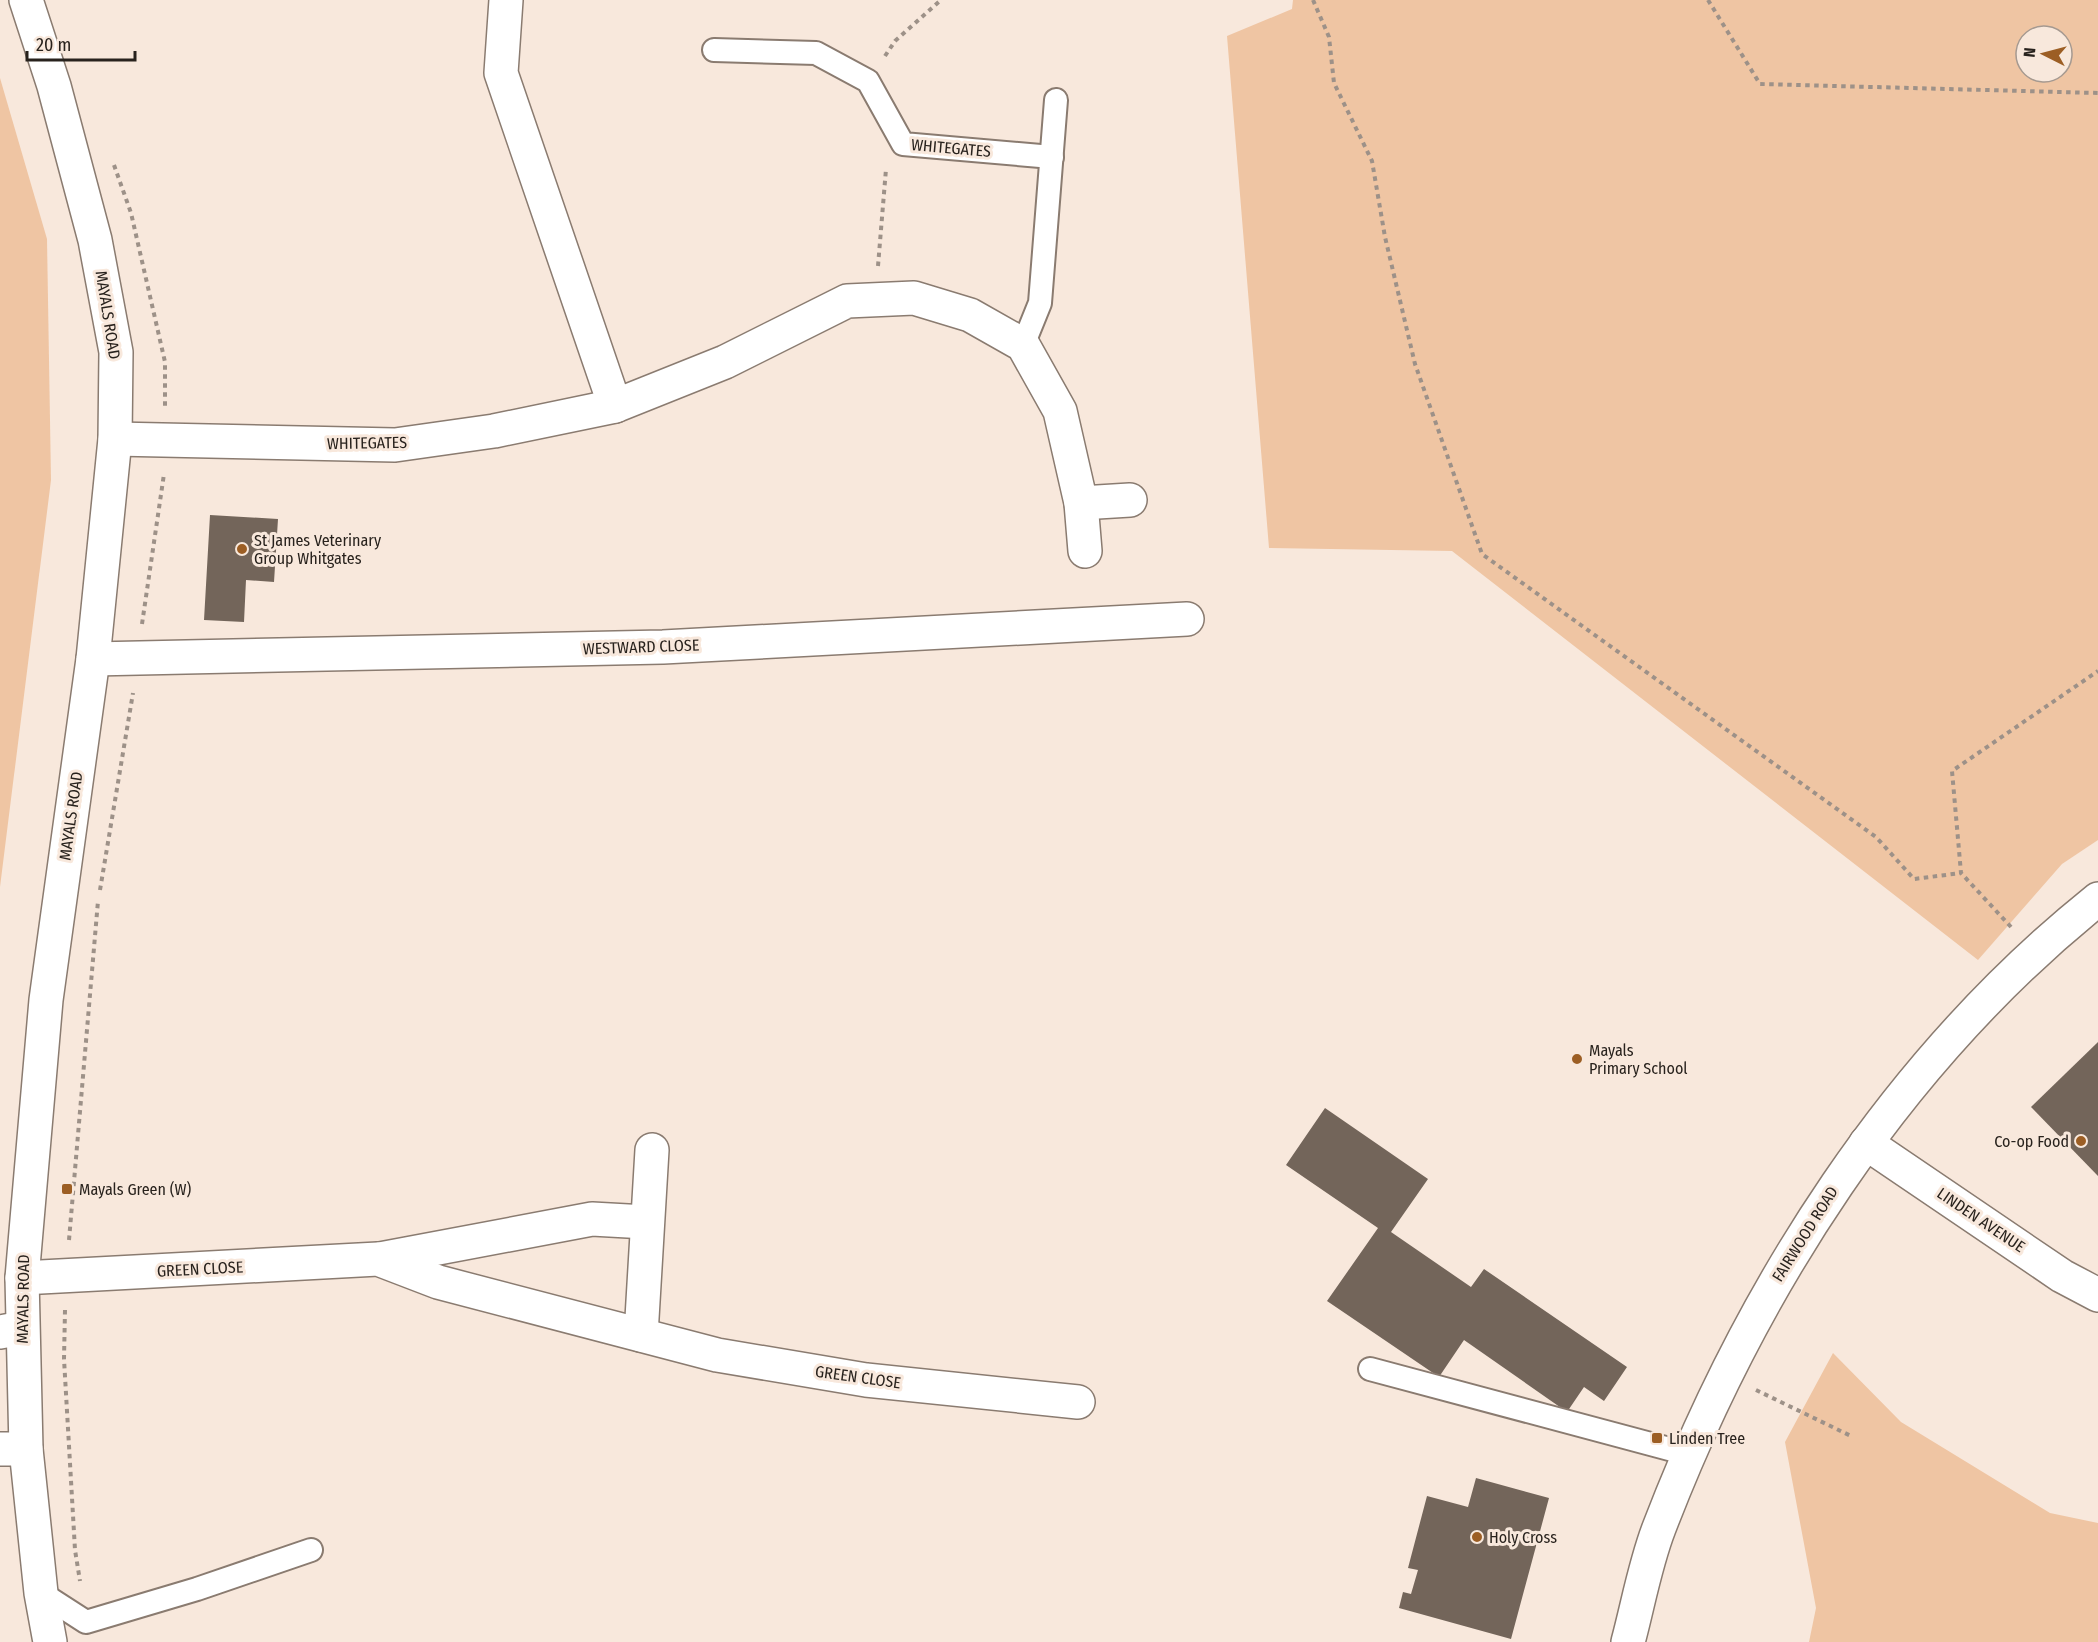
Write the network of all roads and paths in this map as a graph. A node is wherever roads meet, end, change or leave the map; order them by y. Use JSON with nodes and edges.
{"nodes":[{"id":1,"x":26,"y":0,"type":"edge"},
{"id":2,"x":506,"y":0,"type":"edge"},
{"id":3,"x":941,"y":0,"type":"edge"},
{"id":4,"x":1313,"y":0,"type":"edge"},
{"id":5,"x":1708,"y":0,"type":"edge"},
{"id":6,"x":714,"y":51,"type":"dead end"},
{"id":7,"x":868,"y":81,"type":"junction"},
{"id":8,"x":2098,"y":93,"type":"edge"},
{"id":9,"x":1056,"y":100,"type":"dead end"},
{"id":10,"x":898,"y":135,"type":"junction"},
{"id":11,"x":1052,"y":157,"type":"junction"},
{"id":12,"x":875,"y":300,"type":"junction"},
{"id":13,"x":1023,"y":345,"type":"junction"},
{"id":14,"x":615,"y":406,"type":"junction"},
{"id":15,"x":115,"y":439,"type":"junction"},
{"id":16,"x":1130,"y":500,"type":"dead end"},
{"id":17,"x":1081,"y":504,"type":"junction"},
{"id":18,"x":1085,"y":551,"type":"dead end"},
{"id":19,"x":1187,"y":619,"type":"dead end"},
{"id":20,"x":93,"y":659,"type":"junction"},
{"id":21,"x":2098,"y":671,"type":"edge"},
{"id":22,"x":1961,"y":873,"type":"junction"},
{"id":23,"x":2098,"y":899,"type":"edge"},
{"id":24,"x":2035,"y":954,"type":"junction"},
{"id":25,"x":1866,"y":1143,"type":"junction"},
{"id":26,"x":652,"y":1150,"type":"dead end"},
{"id":27,"x":646,"y":1222,"type":"junction"},
{"id":28,"x":378,"y":1259,"type":"junction"},
{"id":29,"x":22,"y":1278,"type":"junction"},
{"id":30,"x":2098,"y":1295,"type":"edge"},
{"id":31,"x":11,"y":1330,"type":"edge"},
{"id":32,"x":641,"y":1335,"type":"junction"},
{"id":33,"x":1370,"y":1369,"type":"dead end"},
{"id":34,"x":1726,"y":1376,"type":"junction"},
{"id":35,"x":1078,"y":1401,"type":"dead end"},
{"id":36,"x":1851,"y":1436,"type":"dead end"},
{"id":37,"x":13,"y":1449,"type":"edge"},
{"id":38,"x":1688,"y":1454,"type":"junction"},
{"id":39,"x":311,"y":1550,"type":"dead end"},
{"id":40,"x":41,"y":1593,"type":"junction"},
{"id":41,"x":50,"y":1642,"type":"edge"},
{"id":42,"x":1628,"y":1642,"type":"edge"}],
"edges":[{"from":1,"to":15,"type":"street","name":"MAYALS ROAD"},
{"from":2,"to":14,"type":"street"},
{"from":3,"to":7,"type":"path"},
{"from":4,"to":22,"type":"path"},
{"from":5,"to":8,"type":"path"},
{"from":6,"to":7,"type":"lane"},
{"from":7,"to":10,"type":"lane","name":"WHITEGATES"},
{"from":9,"to":11,"type":"lane"},
{"from":10,"to":11,"type":"lane","name":"WHITEGATES"},
{"from":10,"to":12,"type":"path"},
{"from":11,"to":13,"type":"lane"},
{"from":12,"to":13,"type":"street","name":"WHITEGATES"},
{"from":12,"to":14,"type":"street","name":"WHITEGATES"},
{"from":13,"to":17,"type":"street"},
{"from":14,"to":15,"type":"street","name":"WHITEGATES"},
{"from":15,"to":20,"type":"street","name":"MAYALS ROAD"},
{"from":16,"to":17,"type":"street"},
{"from":17,"to":18,"type":"street"},
{"from":19,"to":20,"type":"street","name":"WESTWARD CLOSE"},
{"from":20,"to":29,"type":"street","name":"MAYALS ROAD"},
{"from":21,"to":22,"type":"path"},
{"from":22,"to":24,"type":"path"},
{"from":23,"to":24,"type":"street","name":"FAIRWOOD ROAD"},
{"from":24,"to":25,"type":"street","name":"FAIRWOOD ROAD"},
{"from":25,"to":30,"type":"street","name":"LINDEN AVENUE"},
{"from":25,"to":34,"type":"street","name":"FAIRWOOD ROAD"},
{"from":26,"to":27,"type":"street"},
{"from":27,"to":28,"type":"street","name":"GREEN CLOSE"},
{"from":27,"to":32,"type":"street"},
{"from":28,"to":29,"type":"street","name":"GREEN CLOSE"},
{"from":28,"to":32,"type":"street","name":"GREEN CLOSE"},
{"from":29,"to":31,"type":"street","name":"MAYALS ROAD"},
{"from":31,"to":37,"type":"street","name":"MAYALS ROAD"},
{"from":32,"to":35,"type":"street","name":"GREEN CLOSE"},
{"from":33,"to":38,"type":"lane"},
{"from":34,"to":36,"type":"path"},
{"from":34,"to":38,"type":"street","name":"FAIRWOOD ROAD"},
{"from":37,"to":40,"type":"street","name":"MAYALS ROAD"},
{"from":38,"to":42,"type":"street","name":"FAIRWOOD ROAD"},
{"from":39,"to":40,"type":"lane"},
{"from":40,"to":41,"type":"street","name":"MAYALS ROAD"}]}
